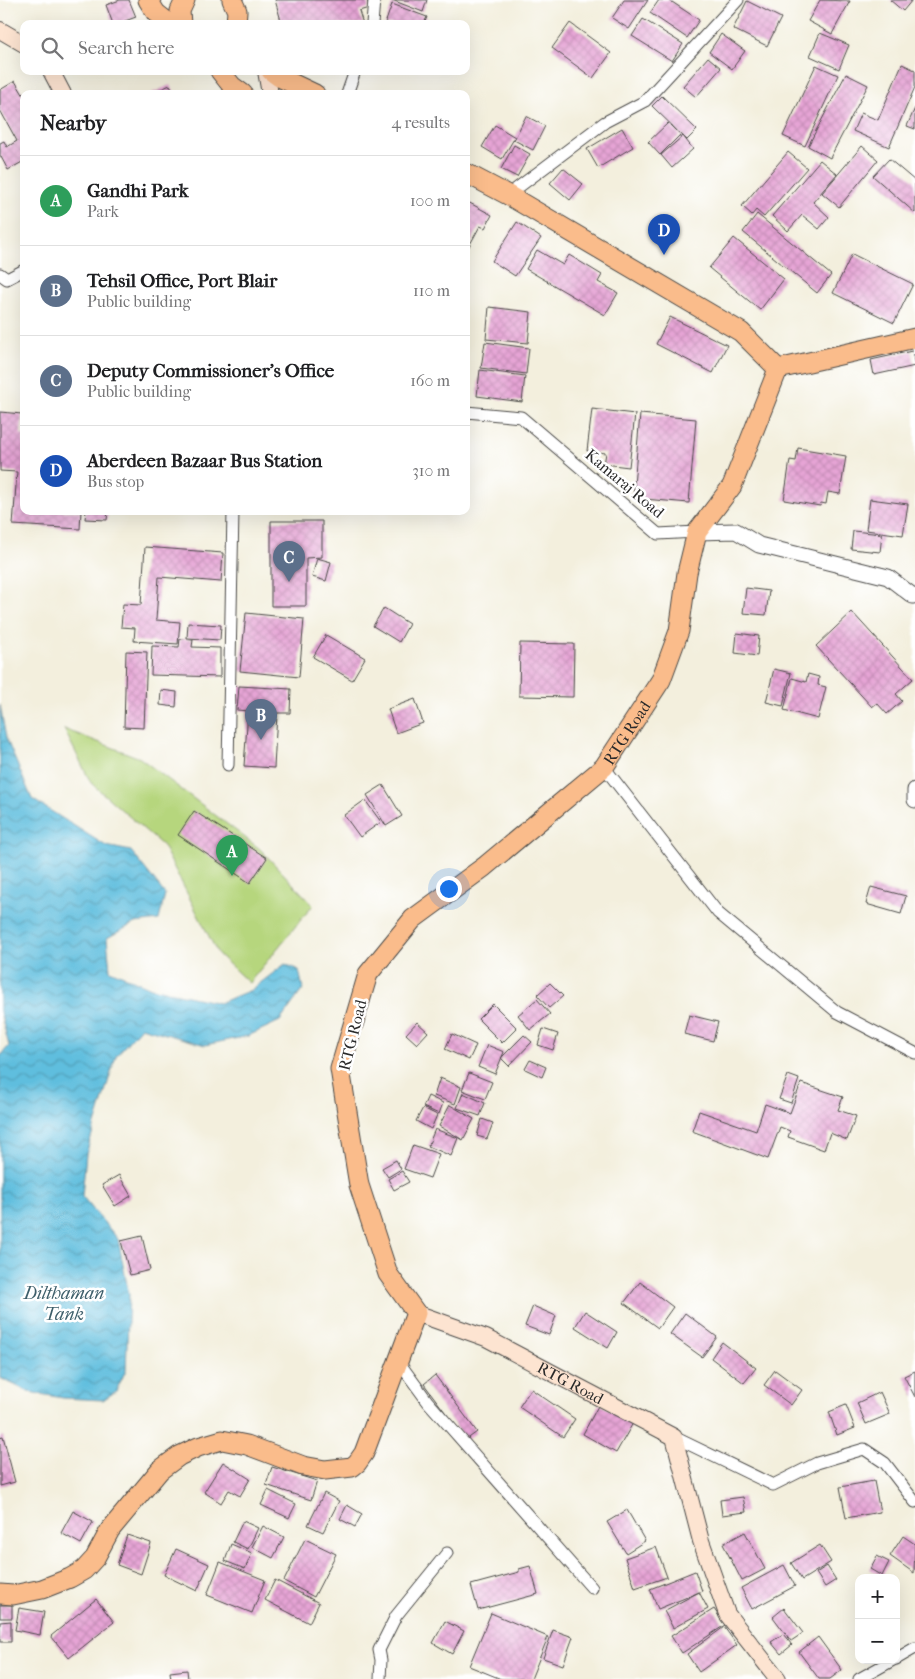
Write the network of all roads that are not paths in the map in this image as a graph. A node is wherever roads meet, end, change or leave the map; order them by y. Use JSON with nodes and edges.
{"nodes":[{"id":1,"x":148,"y":0,"type":"edge"},
{"id":2,"x":185,"y":0,"type":"edge"},
{"id":3,"x":374,"y":0,"type":"edge"},
{"id":4,"x":738,"y":0,"type":"edge"},
{"id":5,"x":165,"y":20,"type":"edge"},
{"id":6,"x":181,"y":20,"type":"edge"},
{"id":7,"x":372,"y":20,"type":"edge"},
{"id":8,"x":0,"y":30,"type":"edge"},
{"id":9,"x":20,"y":42,"type":"edge"},
{"id":10,"x":53,"y":75,"type":"edge"},
{"id":11,"x":224,"y":75,"type":"edge"},
{"id":12,"x":267,"y":75,"type":"edge"},
{"id":13,"x":276,"y":75,"type":"edge"},
{"id":14,"x":354,"y":75,"type":"edge"},
{"id":15,"x":236,"y":86,"type":"edge"},
{"id":16,"x":61,"y":90,"type":"edge"},
{"id":17,"x":269,"y":90,"type":"edge"},
{"id":18,"x":307,"y":90,"type":"edge"},
{"id":19,"x":349,"y":90,"type":"edge"},
{"id":20,"x":470,"y":175,"type":"edge"},
{"id":21,"x":508,"y":195,"type":"junction"},
{"id":22,"x":20,"y":272,"type":"edge"},
{"id":23,"x":0,"y":274,"type":"edge"},
{"id":24,"x":915,"y":338,"type":"edge"},
{"id":25,"x":778,"y":368,"type":"junction"},
{"id":26,"x":470,"y":412,"type":"edge"},
{"id":27,"x":233,"y":515,"type":"edge"},
{"id":28,"x":697,"y":532,"type":"junction"},
{"id":29,"x":914,"y":596,"type":"edge"},
{"id":30,"x":228,"y":765,"type":"dead end"},
{"id":31,"x":604,"y":767,"type":"junction"},
{"id":32,"x":915,"y":790,"type":"edge"},
{"id":33,"x":915,"y":800,"type":"edge"},
{"id":34,"x":915,"y":1053,"type":"edge"},
{"id":35,"x":416,"y":1314,"type":"junction"},
{"id":36,"x":398,"y":1361,"type":"junction"},
{"id":37,"x":674,"y":1437,"type":"junction"},
{"id":38,"x":915,"y":1502,"type":"edge"},
{"id":39,"x":447,"y":1553,"type":"dead end"},
{"id":40,"x":592,"y":1588,"type":"dead end"},
{"id":41,"x":0,"y":1594,"type":"edge"},
{"id":42,"x":915,"y":1648,"type":"edge"},
{"id":43,"x":900,"y":1656,"type":"edge"},
{"id":44,"x":886,"y":1664,"type":"edge"},
{"id":45,"x":380,"y":1679,"type":"edge"},
{"id":46,"x":778,"y":1679,"type":"edge"},
{"id":47,"x":859,"y":1679,"type":"edge"}],
"edges":[{"from":1,"to":5,"type":"main road"},
{"from":2,"to":6,"type":"main road"},
{"from":3,"to":7,"type":"street"},
{"from":4,"to":21,"type":"street"},
{"from":8,"to":9,"type":"main road"},
{"from":10,"to":16,"type":"main road"},
{"from":11,"to":15,"type":"main road"},
{"from":12,"to":17,"type":"main road"},
{"from":13,"to":18,"type":"main road"},
{"from":14,"to":19,"type":"street"},
{"from":20,"to":21,"type":"main road"},
{"from":21,"to":25,"type":"main road"},
{"from":22,"to":23,"type":"street"},
{"from":24,"to":25,"type":"main road"},
{"from":25,"to":28,"type":"main road","name":"RTG Road"},
{"from":26,"to":28,"type":"street","name":"Kamaraj Road"},
{"from":27,"to":30,"type":"street"},
{"from":28,"to":29,"type":"street","name":"Kamaraj Road"},
{"from":28,"to":31,"type":"main road","name":"RTG Road"},
{"from":31,"to":34,"type":"street"},
{"from":31,"to":35,"type":"main road","name":"RTG Road"},
{"from":32,"to":33,"type":"street"},
{"from":35,"to":36,"type":"main road"},
{"from":35,"to":37,"type":"main road","name":"RTG Road"},
{"from":36,"to":40,"type":"street"},
{"from":36,"to":41,"type":"main road"},
{"from":37,"to":38,"type":"street"},
{"from":37,"to":46,"type":"main road"},
{"from":39,"to":45,"type":"street"},
{"from":42,"to":43,"type":"street"},
{"from":44,"to":47,"type":"street"}]}
